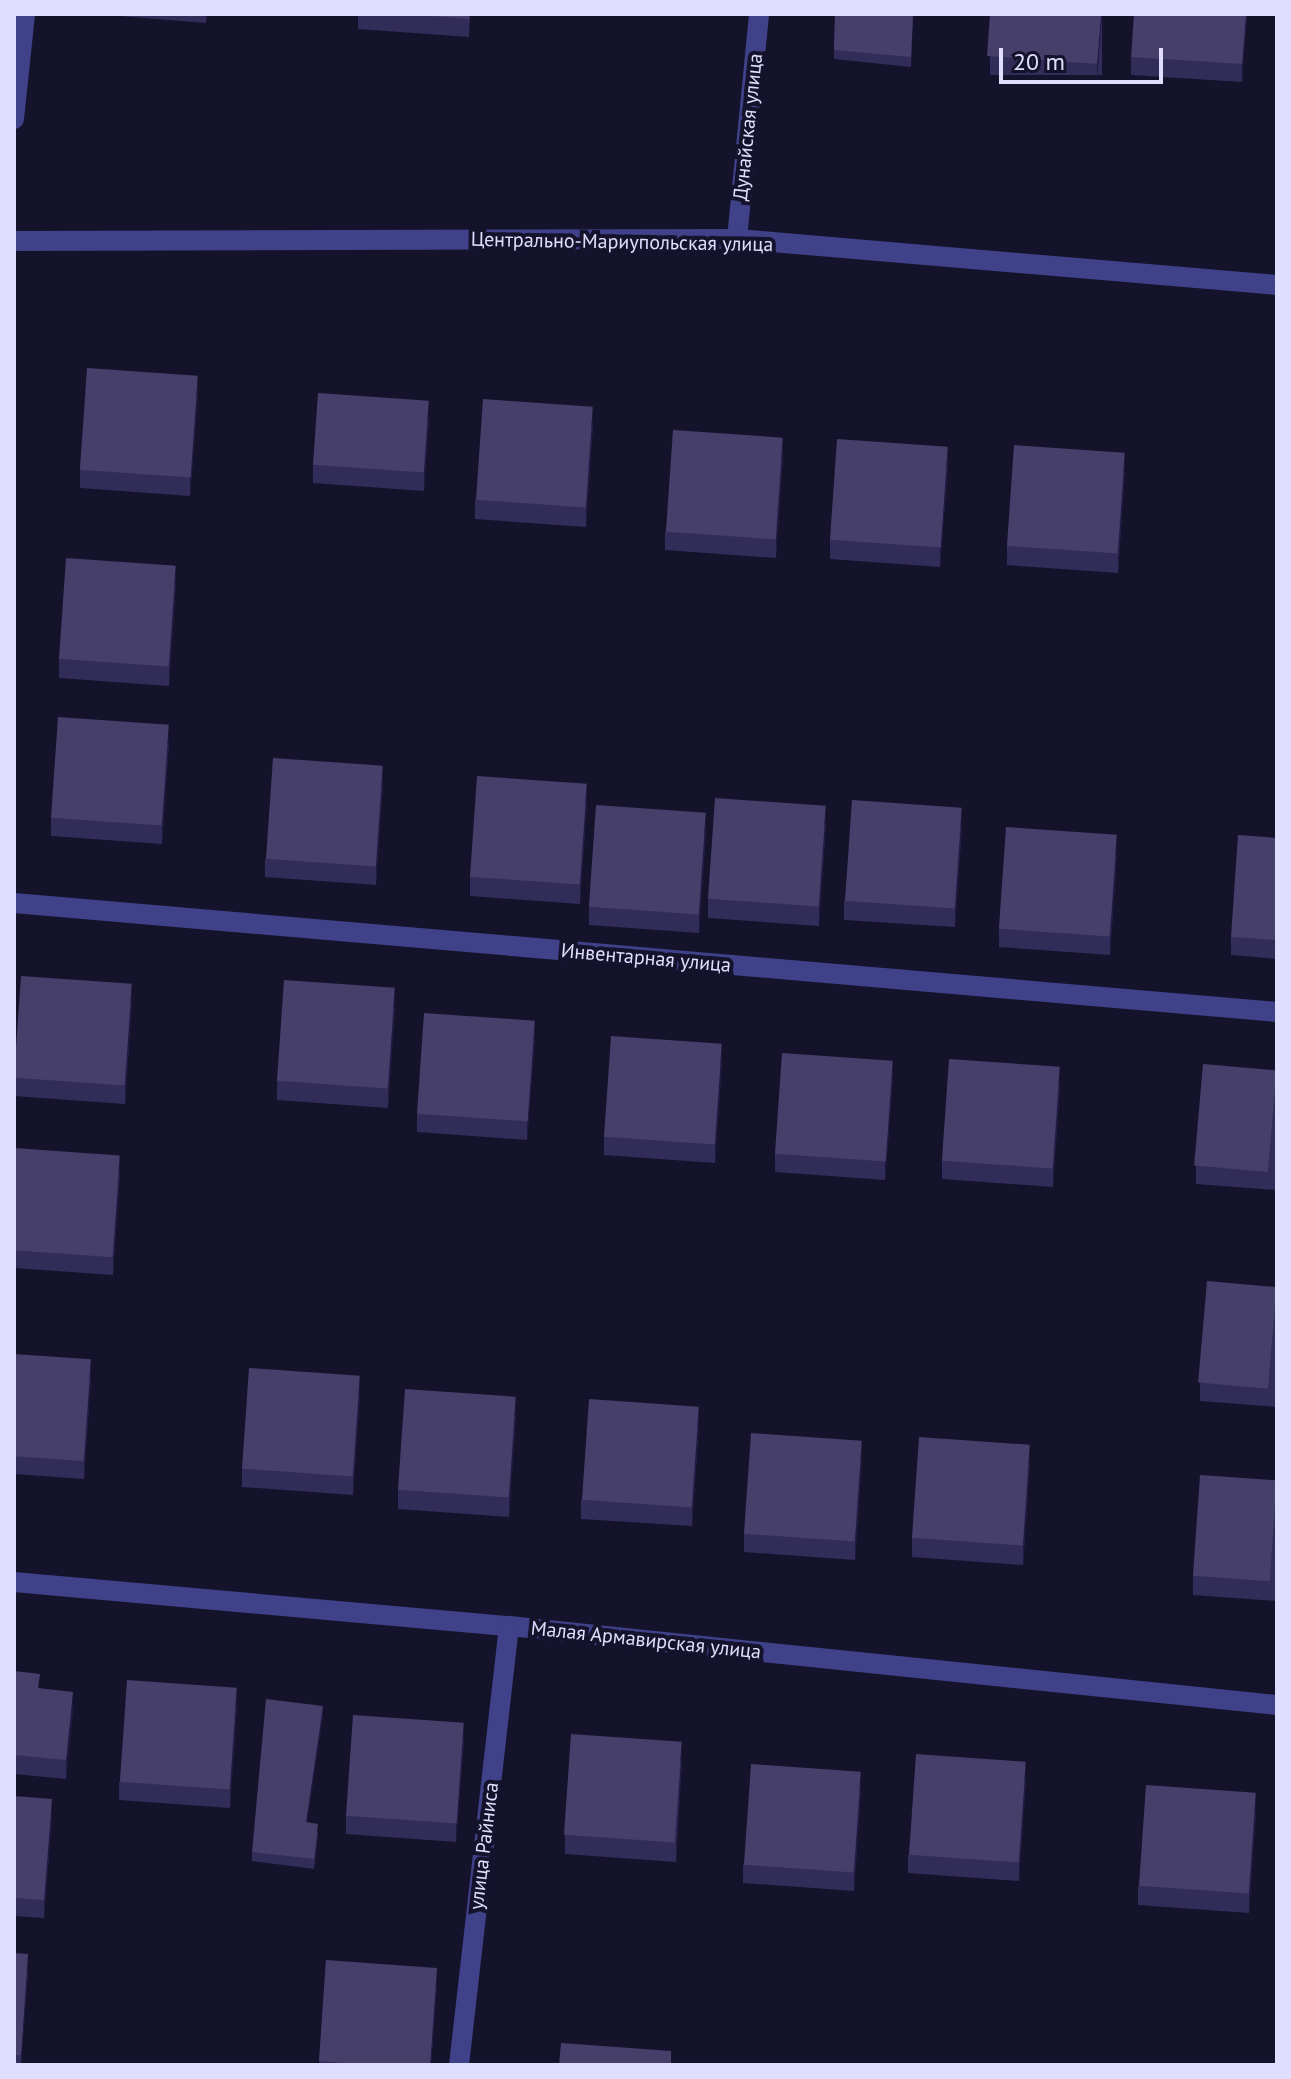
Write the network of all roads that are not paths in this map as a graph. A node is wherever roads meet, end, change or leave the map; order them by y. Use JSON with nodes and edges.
{"nodes":[{"id":1,"x":25,"y":14,"type":"edge"},
{"id":2,"x":759,"y":14,"type":"edge"},
{"id":3,"x":14,"y":119,"type":"edge"},
{"id":4,"x":737,"y":239,"type":"junction"},
{"id":5,"x":14,"y":241,"type":"edge"},
{"id":6,"x":1277,"y":285,"type":"edge"},
{"id":7,"x":14,"y":903,"type":"edge"},
{"id":8,"x":1277,"y":1012,"type":"edge"},
{"id":9,"x":14,"y":1582,"type":"edge"},
{"id":10,"x":509,"y":1626,"type":"junction"},
{"id":11,"x":1277,"y":1705,"type":"edge"},
{"id":12,"x":459,"y":2065,"type":"edge"}],
"edges":[{"from":1,"to":3,"type":"street"},
{"from":2,"to":4,"type":"street","name":"Дунайская улица"},
{"from":4,"to":5,"type":"street","name":"Центрально-Мариупольская улица"},
{"from":4,"to":6,"type":"street","name":"Центрально-Мариупольская улица"},
{"from":7,"to":8,"type":"street","name":"Инвентарная улица"},
{"from":9,"to":10,"type":"street","name":"Малая Армавирская улица"},
{"from":10,"to":11,"type":"street","name":"Малая Армавирская улица"},
{"from":10,"to":12,"type":"street","name":"улица Райниса"}]}
